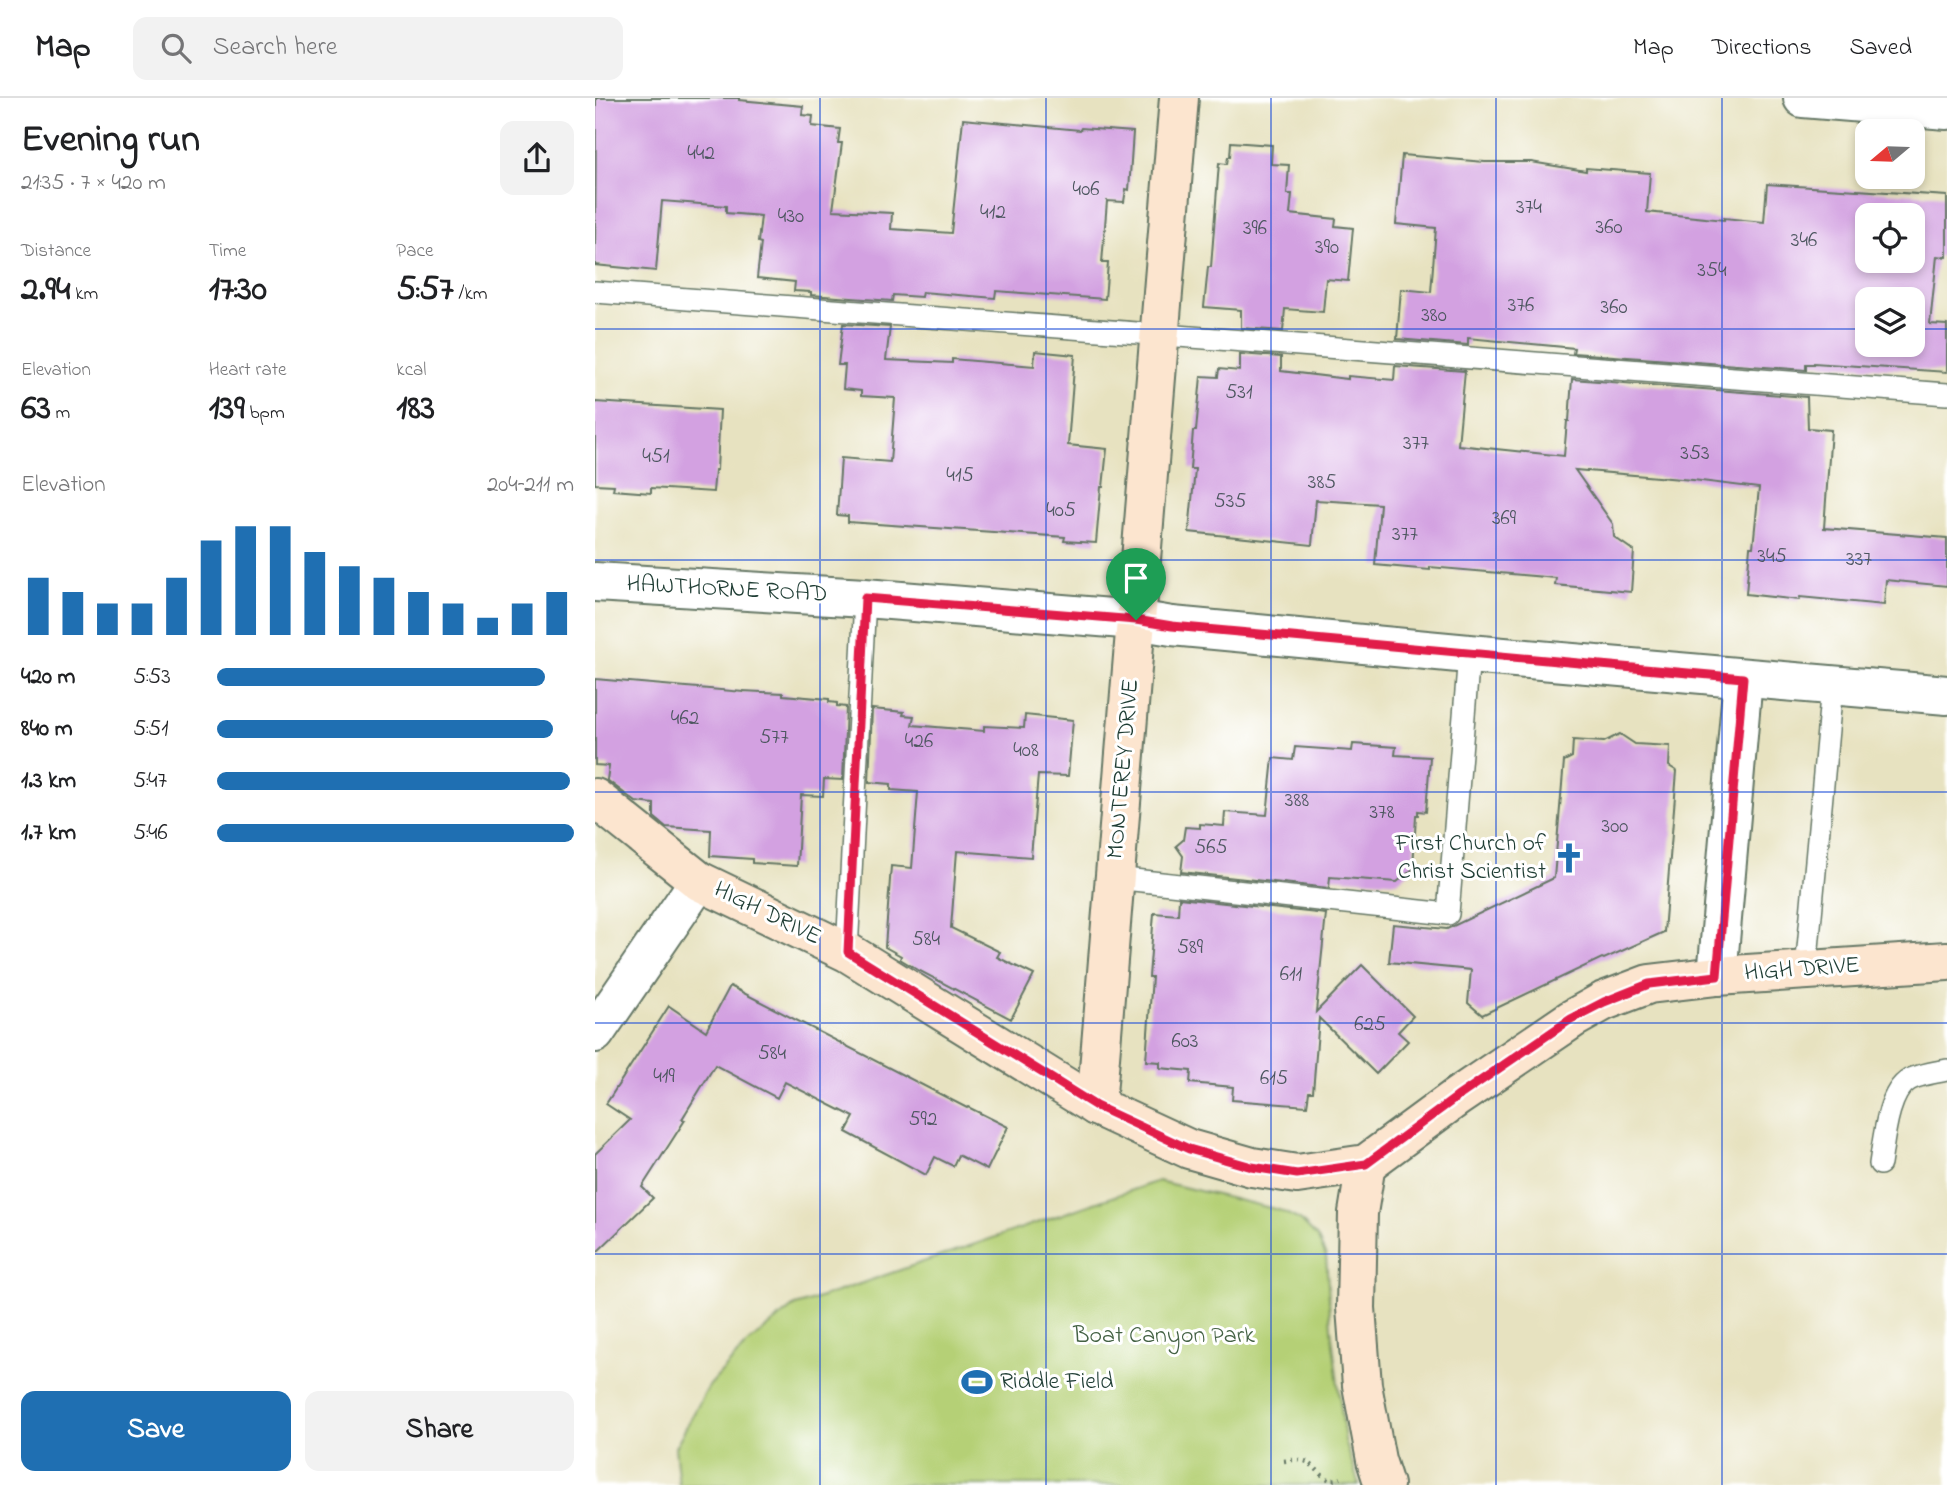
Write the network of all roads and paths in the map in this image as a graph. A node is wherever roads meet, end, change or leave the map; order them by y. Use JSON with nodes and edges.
{"nodes":[{"id":1,"x":1179,"y":98,"type":"edge"},
{"id":2,"x":1803,"y":98,"type":"edge"},
{"id":3,"x":1947,"y":110,"type":"edge"},
{"id":4,"x":595,"y":292,"type":"edge"},
{"id":5,"x":1159,"y":335,"type":"junction"},
{"id":6,"x":1947,"y":394,"type":"edge"},
{"id":7,"x":595,"y":582,"type":"edge"},
{"id":8,"x":865,"y":598,"type":"junction"},
{"id":9,"x":1136,"y":620,"type":"junction"},
{"id":10,"x":1469,"y":654,"type":"junction"},
{"id":11,"x":1743,"y":678,"type":"junction"},
{"id":12,"x":1832,"y":686,"type":"junction"},
{"id":13,"x":1947,"y":695,"type":"edge"},
{"id":14,"x":595,"y":798,"type":"edge"},
{"id":15,"x":1115,"y":878,"type":"junction"},
{"id":16,"x":699,"y":881,"type":"junction"},
{"id":17,"x":848,"y":952,"type":"junction"},
{"id":18,"x":1947,"y":961,"type":"edge"},
{"id":19,"x":1805,"y":970,"type":"junction"},
{"id":20,"x":1717,"y":976,"type":"junction"},
{"id":21,"x":595,"y":1033,"type":"edge"},
{"id":22,"x":1947,"y":1070,"type":"edge"},
{"id":23,"x":1096,"y":1106,"type":"junction"},
{"id":24,"x":1366,"y":1164,"type":"junction"},
{"id":25,"x":1880,"y":1164,"type":"dead end"},
{"id":26,"x":1284,"y":1461,"type":"dead end"},
{"id":27,"x":1380,"y":1473,"type":"edge"}],
"edges":[{"from":1,"to":5,"type":"street","name":"MONTEREY DRIVE"},
{"from":2,"to":3,"type":"street"},
{"from":4,"to":5,"type":"lane"},
{"from":5,"to":6,"type":"lane"},
{"from":5,"to":9,"type":"street","name":"MONTEREY DRIVE"},
{"from":7,"to":8,"type":"street","name":"HAWTHORNE ROAD"},
{"from":8,"to":9,"type":"street","name":"HAWTHORNE ROAD"},
{"from":8,"to":17,"type":"lane"},
{"from":9,"to":10,"type":"street","name":"HAWTHORNE ROAD"},
{"from":9,"to":15,"type":"street","name":"MONTEREY DRIVE"},
{"from":10,"to":11,"type":"street","name":"HAWTHORNE ROAD"},
{"from":10,"to":15,"type":"lane"},
{"from":11,"to":12,"type":"street","name":"HAWTHORNE ROAD"},
{"from":11,"to":20,"type":"street"},
{"from":12,"to":13,"type":"street","name":"HAWTHORNE ROAD"},
{"from":12,"to":19,"type":"lane"},
{"from":14,"to":16,"type":"street","name":"HIGH DRIVE"},
{"from":15,"to":23,"type":"street","name":"MONTEREY DRIVE"},
{"from":16,"to":17,"type":"street","name":"HIGH DRIVE"},
{"from":16,"to":21,"type":"street"},
{"from":17,"to":23,"type":"street","name":"HIGH DRIVE"},
{"from":18,"to":19,"type":"street","name":"HIGH DRIVE"},
{"from":19,"to":20,"type":"street","name":"HIGH DRIVE"},
{"from":20,"to":24,"type":"street","name":"HIGH DRIVE"},
{"from":22,"to":25,"type":"lane"},
{"from":23,"to":24,"type":"street","name":"HIGH DRIVE"},
{"from":24,"to":27,"type":"street"},
{"from":26,"to":27,"type":"path"}]}
